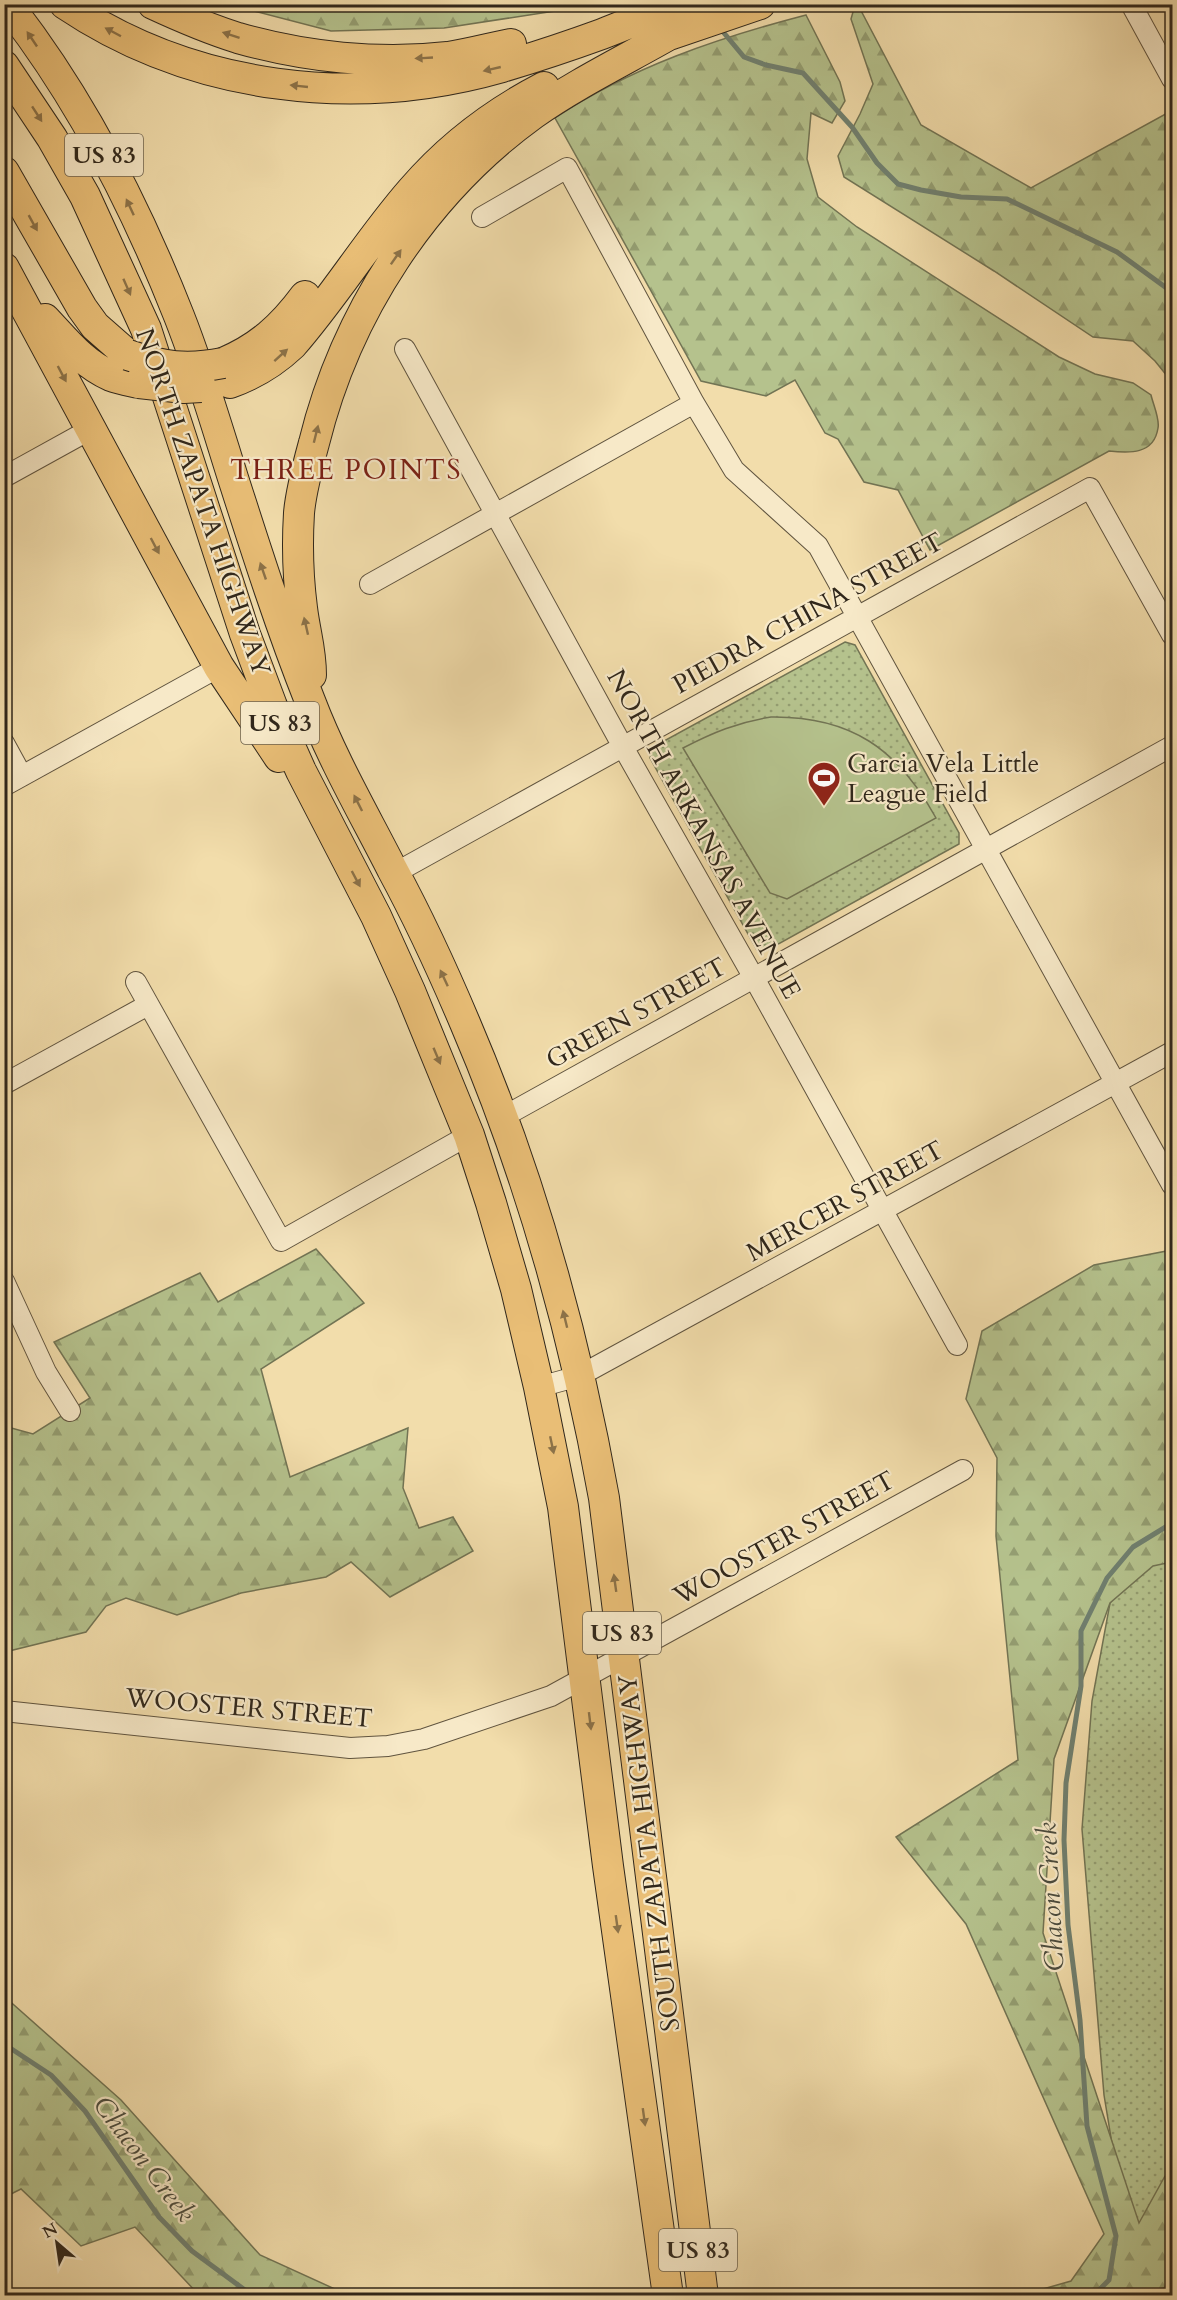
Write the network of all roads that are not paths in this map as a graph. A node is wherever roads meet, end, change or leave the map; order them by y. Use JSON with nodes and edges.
{"nodes":[{"id":1,"x":7,"y":4,"type":"edge"},
{"id":2,"x":65,"y":4,"type":"edge"},
{"id":3,"x":153,"y":4,"type":"edge"},
{"id":4,"x":760,"y":4,"type":"edge"},
{"id":5,"x":1131,"y":4,"type":"edge"},
{"id":6,"x":673,"y":15,"type":"edge"},
{"id":7,"x":4,"y":66,"type":"edge"},
{"id":8,"x":1173,"y":79,"type":"edge"},
{"id":9,"x":4,"y":172,"type":"edge"},
{"id":10,"x":482,"y":217,"type":"dead end"},
{"id":11,"x":9,"y":277,"type":"edge"},
{"id":12,"x":405,"y":349,"type":"dead end"},
{"id":13,"x":227,"y":373,"type":"junction"},
{"id":14,"x":694,"y":403,"type":"junction"},
{"id":15,"x":92,"y":429,"type":"junction"},
{"id":16,"x":4,"y":477,"type":"edge"},
{"id":17,"x":496,"y":515,"type":"junction"},
{"id":18,"x":370,"y":584,"type":"dead end"},
{"id":19,"x":858,"y":615,"type":"junction"},
{"id":20,"x":1173,"y":635,"type":"edge"},
{"id":21,"x":219,"y":667,"type":"junction"},
{"id":22,"x":311,"y":705,"type":"junction"},
{"id":23,"x":4,"y":743,"type":"edge"},
{"id":24,"x":1173,"y":746,"type":"edge"},
{"id":25,"x":623,"y":747,"type":"junction"},
{"id":26,"x":22,"y":776,"type":"junction"},
{"id":27,"x":4,"y":786,"type":"edge"},
{"id":28,"x":987,"y":849,"type":"junction"},
{"id":29,"x":341,"y":850,"type":"junction"},
{"id":30,"x":395,"y":873,"type":"junction"},
{"id":31,"x":754,"y":978,"type":"junction"},
{"id":32,"x":136,"y":982,"type":"dead end"},
{"id":33,"x":148,"y":1005,"type":"junction"},
{"id":34,"x":1173,"y":1052,"type":"edge"},
{"id":35,"x":1116,"y":1083,"type":"junction"},
{"id":36,"x":4,"y":1084,"type":"edge"},
{"id":37,"x":502,"y":1117,"type":"junction"},
{"id":38,"x":469,"y":1135,"type":"junction"},
{"id":39,"x":1173,"y":1185,"type":"edge"},
{"id":40,"x":882,"y":1212,"type":"junction"},
{"id":41,"x":4,"y":1281,"type":"edge"},
{"id":42,"x":957,"y":1345,"type":"dead end"},
{"id":43,"x":579,"y":1376,"type":"junction"},
{"id":44,"x":539,"y":1388,"type":"junction"},
{"id":45,"x":70,"y":1411,"type":"dead end"},
{"id":46,"x":963,"y":1470,"type":"dead end"},
{"id":47,"x":625,"y":1657,"type":"junction"},
{"id":48,"x":585,"y":1679,"type":"junction"},
{"id":49,"x":4,"y":1711,"type":"edge"},
{"id":50,"x":668,"y":2295,"type":"edge"},
{"id":51,"x":703,"y":2295,"type":"edge"}],
"edges":[{"from":22,"to":1,"type":"main road","name":"NORTH ZAPATA HIGHWAY","number":"US 83","one_way":true},
{"from":6,"to":2,"type":"main road","one_way":true},
{"from":6,"to":3,"type":"main road","one_way":true},
{"from":4,"to":6,"type":"main road"},
{"from":5,"to":8,"type":"street"},
{"from":13,"to":6,"type":"main road","one_way":true},
{"from":22,"to":6,"type":"main road","one_way":true},
{"from":7,"to":29,"type":"main road","name":"NORTH ZAPATA HIGHWAY","number":"US 83","one_way":true},
{"from":9,"to":13,"type":"main road","one_way":true,"bridge":true},
{"from":10,"to":14,"type":"street"},
{"from":11,"to":13,"type":"main road","bridge":true},
{"from":11,"to":15,"type":"main road","one_way":true},
{"from":12,"to":17,"type":"street","name":"NORTH ARKANSAS AVENUE"},
{"from":14,"to":17,"type":"street"},
{"from":14,"to":19,"type":"street"},
{"from":15,"to":16,"type":"street"},
{"from":15,"to":21,"type":"main road","one_way":true},
{"from":17,"to":18,"type":"street"},
{"from":17,"to":25,"type":"street","name":"NORTH ARKANSAS AVENUE"},
{"from":19,"to":20,"type":"street","name":"PIEDRA CHINA STREET"},
{"from":19,"to":25,"type":"street","name":"PIEDRA CHINA STREET"},
{"from":19,"to":28,"type":"street"},
{"from":21,"to":26,"type":"street"},
{"from":21,"to":29,"type":"main road"},
{"from":30,"to":22,"type":"main road","name":"NORTH ZAPATA HIGHWAY","number":"US 83","one_way":true},
{"from":23,"to":26,"type":"street"},
{"from":24,"to":28,"type":"street","name":"GREEN STREET"},
{"from":25,"to":30,"type":"street","name":"PIEDRA CHINA STREET"},
{"from":25,"to":31,"type":"street","name":"NORTH ARKANSAS AVENUE"},
{"from":26,"to":27,"type":"street"},
{"from":28,"to":31,"type":"street","name":"GREEN STREET"},
{"from":28,"to":35,"type":"street"},
{"from":29,"to":38,"type":"main road","name":"NORTH ZAPATA HIGHWAY","number":"US 83","one_way":true},
{"from":37,"to":30,"type":"main road","name":"NORTH ZAPATA HIGHWAY","number":"US 83","one_way":true},
{"from":31,"to":37,"type":"street","name":"GREEN STREET"},
{"from":31,"to":40,"type":"street","name":"NORTH ARKANSAS AVENUE"},
{"from":32,"to":33,"type":"street"},
{"from":33,"to":36,"type":"street"},
{"from":33,"to":38,"type":"street"},
{"from":34,"to":35,"type":"street","name":"MERCER STREET"},
{"from":35,"to":39,"type":"street"},
{"from":35,"to":40,"type":"street","name":"MERCER STREET"},
{"from":43,"to":37,"type":"main road","name":"NORTH ZAPATA HIGHWAY","number":"US 83","one_way":true},
{"from":38,"to":44,"type":"main road","name":"NORTH ZAPATA HIGHWAY","number":"US 83"},
{"from":40,"to":42,"type":"street","name":"NORTH ARKANSAS AVENUE"},
{"from":40,"to":43,"type":"street","name":"MERCER STREET"},
{"from":41,"to":45,"type":"street"},
{"from":43,"to":44,"type":"street","name":"MERCER STREET"},
{"from":47,"to":43,"type":"main road","name":"SOUTH ZAPATA HIGHWAY","number":"US 83","one_way":true},
{"from":44,"to":48,"type":"main road","name":"SOUTH ZAPATA HIGHWAY","number":"US 83","one_way":true},
{"from":46,"to":47,"type":"street","name":"WOOSTER STREET"},
{"from":47,"to":48,"type":"street","name":"WOOSTER STREET"},
{"from":47,"to":51,"type":"main road","name":"SOUTH ZAPATA HIGHWAY","number":"US 83"},
{"from":48,"to":49,"type":"street","name":"WOOSTER STREET"},
{"from":48,"to":50,"type":"main road","name":"SOUTH ZAPATA HIGHWAY","number":"US 83","one_way":true}]}
